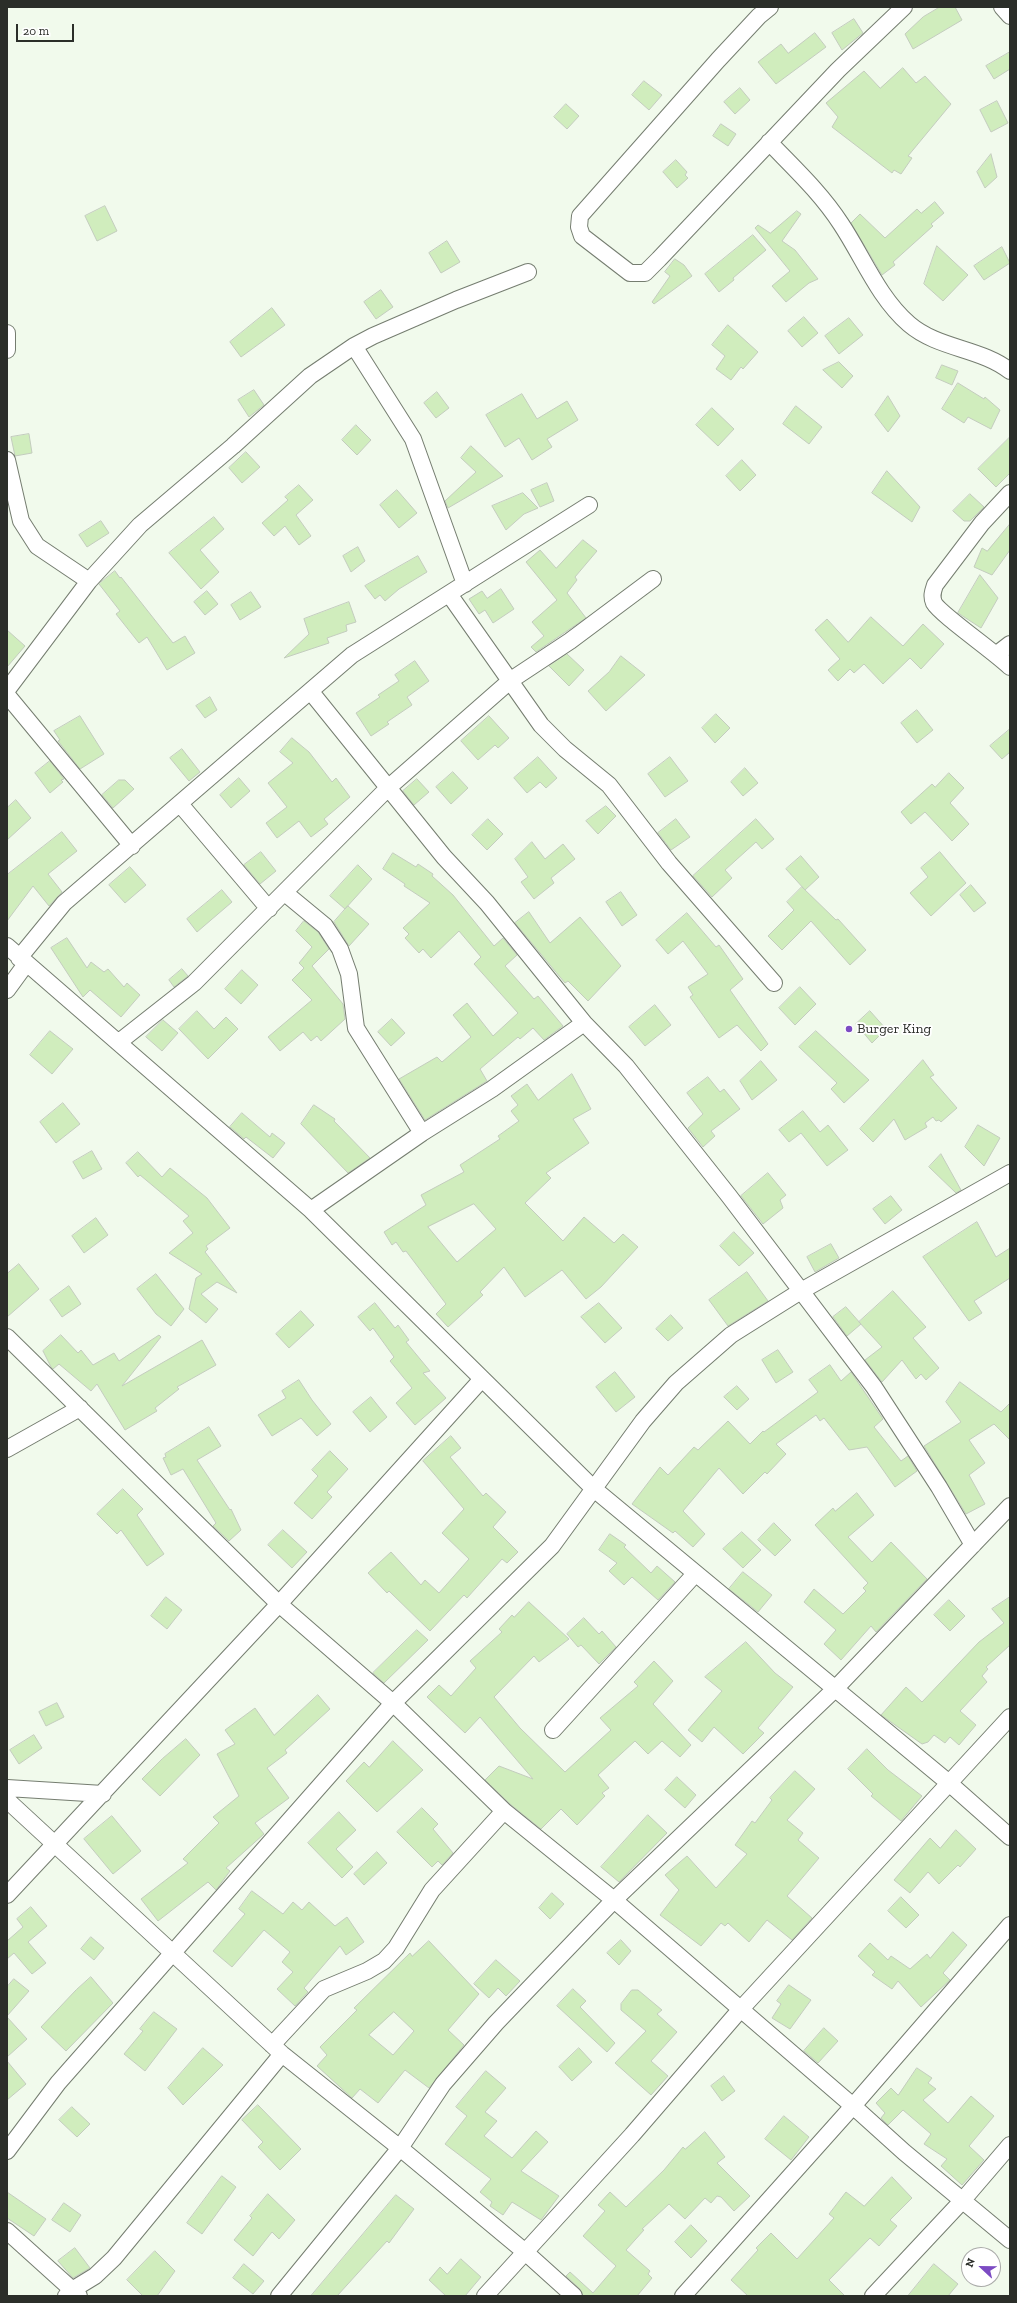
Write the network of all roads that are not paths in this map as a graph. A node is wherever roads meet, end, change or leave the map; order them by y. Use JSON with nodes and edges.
{"nodes":[{"id":1,"x":770,"y":7,"type":"edge"},
{"id":2,"x":904,"y":7,"type":"edge"},
{"id":3,"x":1002,"y":7,"type":"edge"},
{"id":4,"x":1010,"y":16,"type":"edge"},
{"id":5,"x":769,"y":142,"type":"junction"},
{"id":6,"x":528,"y":272,"type":"dead end"},
{"id":7,"x":7,"y":333,"type":"edge"},
{"id":8,"x":354,"y":346,"type":"junction"},
{"id":9,"x":7,"y":350,"type":"edge"},
{"id":10,"x":1010,"y":371,"type":"edge"},
{"id":11,"x":7,"y":460,"type":"edge"},
{"id":12,"x":1010,"y":493,"type":"edge"},
{"id":13,"x":589,"y":505,"type":"dead end"},
{"id":14,"x":653,"y":579,"type":"dead end"},
{"id":15,"x":89,"y":581,"type":"junction"},
{"id":16,"x":465,"y":584,"type":"junction"},
{"id":17,"x":449,"y":594,"type":"junction"},
{"id":18,"x":1010,"y":644,"type":"edge"},
{"id":19,"x":997,"y":654,"type":"junction"},
{"id":20,"x":1010,"y":667,"type":"edge"},
{"id":21,"x":510,"y":680,"type":"junction"},
{"id":22,"x":7,"y":690,"type":"edge"},
{"id":23,"x":311,"y":692,"type":"junction"},
{"id":24,"x":7,"y":695,"type":"edge"},
{"id":25,"x":388,"y":787,"type":"junction"},
{"id":26,"x":180,"y":804,"type":"junction"},
{"id":27,"x":132,"y":846,"type":"junction"},
{"id":28,"x":285,"y":893,"type":"junction"},
{"id":29,"x":269,"y":909,"type":"junction"},
{"id":30,"x":7,"y":946,"type":"edge"},
{"id":31,"x":23,"y":961,"type":"junction"},
{"id":32,"x":774,"y":982,"type":"dead end"},
{"id":33,"x":7,"y":990,"type":"edge"},
{"id":34,"x":584,"y":1023,"type":"junction"},
{"id":35,"x":119,"y":1042,"type":"junction"},
{"id":36,"x":422,"y":1133,"type":"junction"},
{"id":37,"x":1010,"y":1173,"type":"edge"},
{"id":38,"x":311,"y":1210,"type":"junction"},
{"id":39,"x":801,"y":1291,"type":"junction"},
{"id":40,"x":7,"y":1338,"type":"edge"},
{"id":41,"x":482,"y":1380,"type":"junction"},
{"id":42,"x":80,"y":1408,"type":"junction"},
{"id":43,"x":7,"y":1449,"type":"edge"},
{"id":44,"x":594,"y":1489,"type":"junction"},
{"id":45,"x":1010,"y":1506,"type":"edge"},
{"id":46,"x":973,"y":1545,"type":"junction"},
{"id":47,"x":695,"y":1574,"type":"junction"},
{"id":48,"x":279,"y":1604,"type":"junction"},
{"id":49,"x":834,"y":1690,"type":"junction"},
{"id":50,"x":393,"y":1703,"type":"junction"},
{"id":51,"x":1010,"y":1717,"type":"edge"},
{"id":52,"x":554,"y":1730,"type":"dead end"},
{"id":53,"x":949,"y":1783,"type":"junction"},
{"id":54,"x":7,"y":1788,"type":"edge"},
{"id":55,"x":103,"y":1794,"type":"junction"},
{"id":56,"x":7,"y":1800,"type":"edge"},
{"id":57,"x":504,"y":1811,"type":"junction"},
{"id":58,"x":1010,"y":1837,"type":"edge"},
{"id":59,"x":56,"y":1845,"type":"junction"},
{"id":60,"x":7,"y":1896,"type":"edge"},
{"id":61,"x":614,"y":1900,"type":"junction"},
{"id":62,"x":1010,"y":1925,"type":"edge"},
{"id":63,"x":173,"y":1953,"type":"junction"},
{"id":64,"x":740,"y":2010,"type":"junction"},
{"id":65,"x":277,"y":2049,"type":"junction"},
{"id":66,"x":854,"y":2106,"type":"junction"},
{"id":67,"x":1010,"y":2146,"type":"edge"},
{"id":68,"x":400,"y":2148,"type":"junction"},
{"id":69,"x":7,"y":2151,"type":"edge"},
{"id":70,"x":962,"y":2200,"type":"junction"},
{"id":71,"x":7,"y":2231,"type":"edge"},
{"id":72,"x":1010,"y":2240,"type":"edge"},
{"id":73,"x":524,"y":2251,"type":"junction"},
{"id":74,"x":72,"y":2294,"type":"edge"},
{"id":75,"x":279,"y":2296,"type":"edge"},
{"id":76,"x":485,"y":2296,"type":"edge"},
{"id":77,"x":574,"y":2296,"type":"edge"},
{"id":78,"x":683,"y":2296,"type":"edge"},
{"id":79,"x":873,"y":2296,"type":"edge"}],
"edges":[{"from":1,"to":5,"type":"street"},
{"from":2,"to":5,"type":"street"},
{"from":3,"to":4,"type":"street"},
{"from":5,"to":10,"type":"street"},
{"from":6,"to":8,"type":"street"},
{"from":7,"to":9,"type":"street"},
{"from":8,"to":15,"type":"street"},
{"from":8,"to":16,"type":"street"},
{"from":11,"to":15,"type":"street"},
{"from":12,"to":19,"type":"street"},
{"from":13,"to":16,"type":"street"},
{"from":14,"to":21,"type":"street"},
{"from":15,"to":22,"type":"street"},
{"from":16,"to":17,"type":"street"},
{"from":17,"to":21,"type":"street"},
{"from":17,"to":23,"type":"street"},
{"from":18,"to":19,"type":"street"},
{"from":19,"to":20,"type":"street"},
{"from":21,"to":25,"type":"street"},
{"from":21,"to":32,"type":"street"},
{"from":23,"to":25,"type":"street"},
{"from":23,"to":26,"type":"street"},
{"from":24,"to":27,"type":"street"},
{"from":25,"to":28,"type":"street"},
{"from":25,"to":34,"type":"street"},
{"from":26,"to":27,"type":"street"},
{"from":26,"to":29,"type":"street"},
{"from":27,"to":31,"type":"street"},
{"from":28,"to":29,"type":"street"},
{"from":28,"to":36,"type":"street"},
{"from":29,"to":35,"type":"street"},
{"from":30,"to":31,"type":"street"},
{"from":31,"to":33,"type":"street"},
{"from":31,"to":35,"type":"street"},
{"from":34,"to":36,"type":"street"},
{"from":34,"to":39,"type":"street"},
{"from":35,"to":38,"type":"street"},
{"from":36,"to":38,"type":"street"},
{"from":37,"to":39,"type":"street"},
{"from":38,"to":41,"type":"street"},
{"from":39,"to":44,"type":"street"},
{"from":39,"to":46,"type":"street"},
{"from":40,"to":42,"type":"street"},
{"from":41,"to":44,"type":"street"},
{"from":41,"to":48,"type":"street"},
{"from":42,"to":43,"type":"street"},
{"from":42,"to":48,"type":"street"},
{"from":44,"to":47,"type":"street"},
{"from":44,"to":50,"type":"street"},
{"from":45,"to":46,"type":"street"},
{"from":46,"to":49,"type":"street"},
{"from":47,"to":49,"type":"street"},
{"from":47,"to":52,"type":"street"},
{"from":48,"to":50,"type":"street"},
{"from":48,"to":55,"type":"street"},
{"from":49,"to":53,"type":"street"},
{"from":49,"to":61,"type":"street"},
{"from":50,"to":57,"type":"street"},
{"from":50,"to":63,"type":"street"},
{"from":51,"to":53,"type":"street"},
{"from":53,"to":58,"type":"street"},
{"from":53,"to":64,"type":"street"},
{"from":54,"to":55,"type":"street"},
{"from":55,"to":59,"type":"street"},
{"from":56,"to":59,"type":"street"},
{"from":57,"to":61,"type":"street"},
{"from":57,"to":65,"type":"street"},
{"from":59,"to":60,"type":"street"},
{"from":59,"to":63,"type":"street"},
{"from":61,"to":64,"type":"street"},
{"from":61,"to":68,"type":"street"},
{"from":62,"to":66,"type":"street"},
{"from":63,"to":65,"type":"street"},
{"from":63,"to":69,"type":"street"},
{"from":64,"to":66,"type":"street"},
{"from":64,"to":73,"type":"street"},
{"from":65,"to":68,"type":"street"},
{"from":65,"to":74,"type":"street"},
{"from":66,"to":70,"type":"street"},
{"from":66,"to":78,"type":"street"},
{"from":67,"to":70,"type":"street"},
{"from":68,"to":73,"type":"street"},
{"from":68,"to":75,"type":"street"},
{"from":70,"to":72,"type":"street"},
{"from":70,"to":79,"type":"street"},
{"from":71,"to":74,"type":"street"},
{"from":73,"to":76,"type":"street"},
{"from":73,"to":77,"type":"street"}]}
